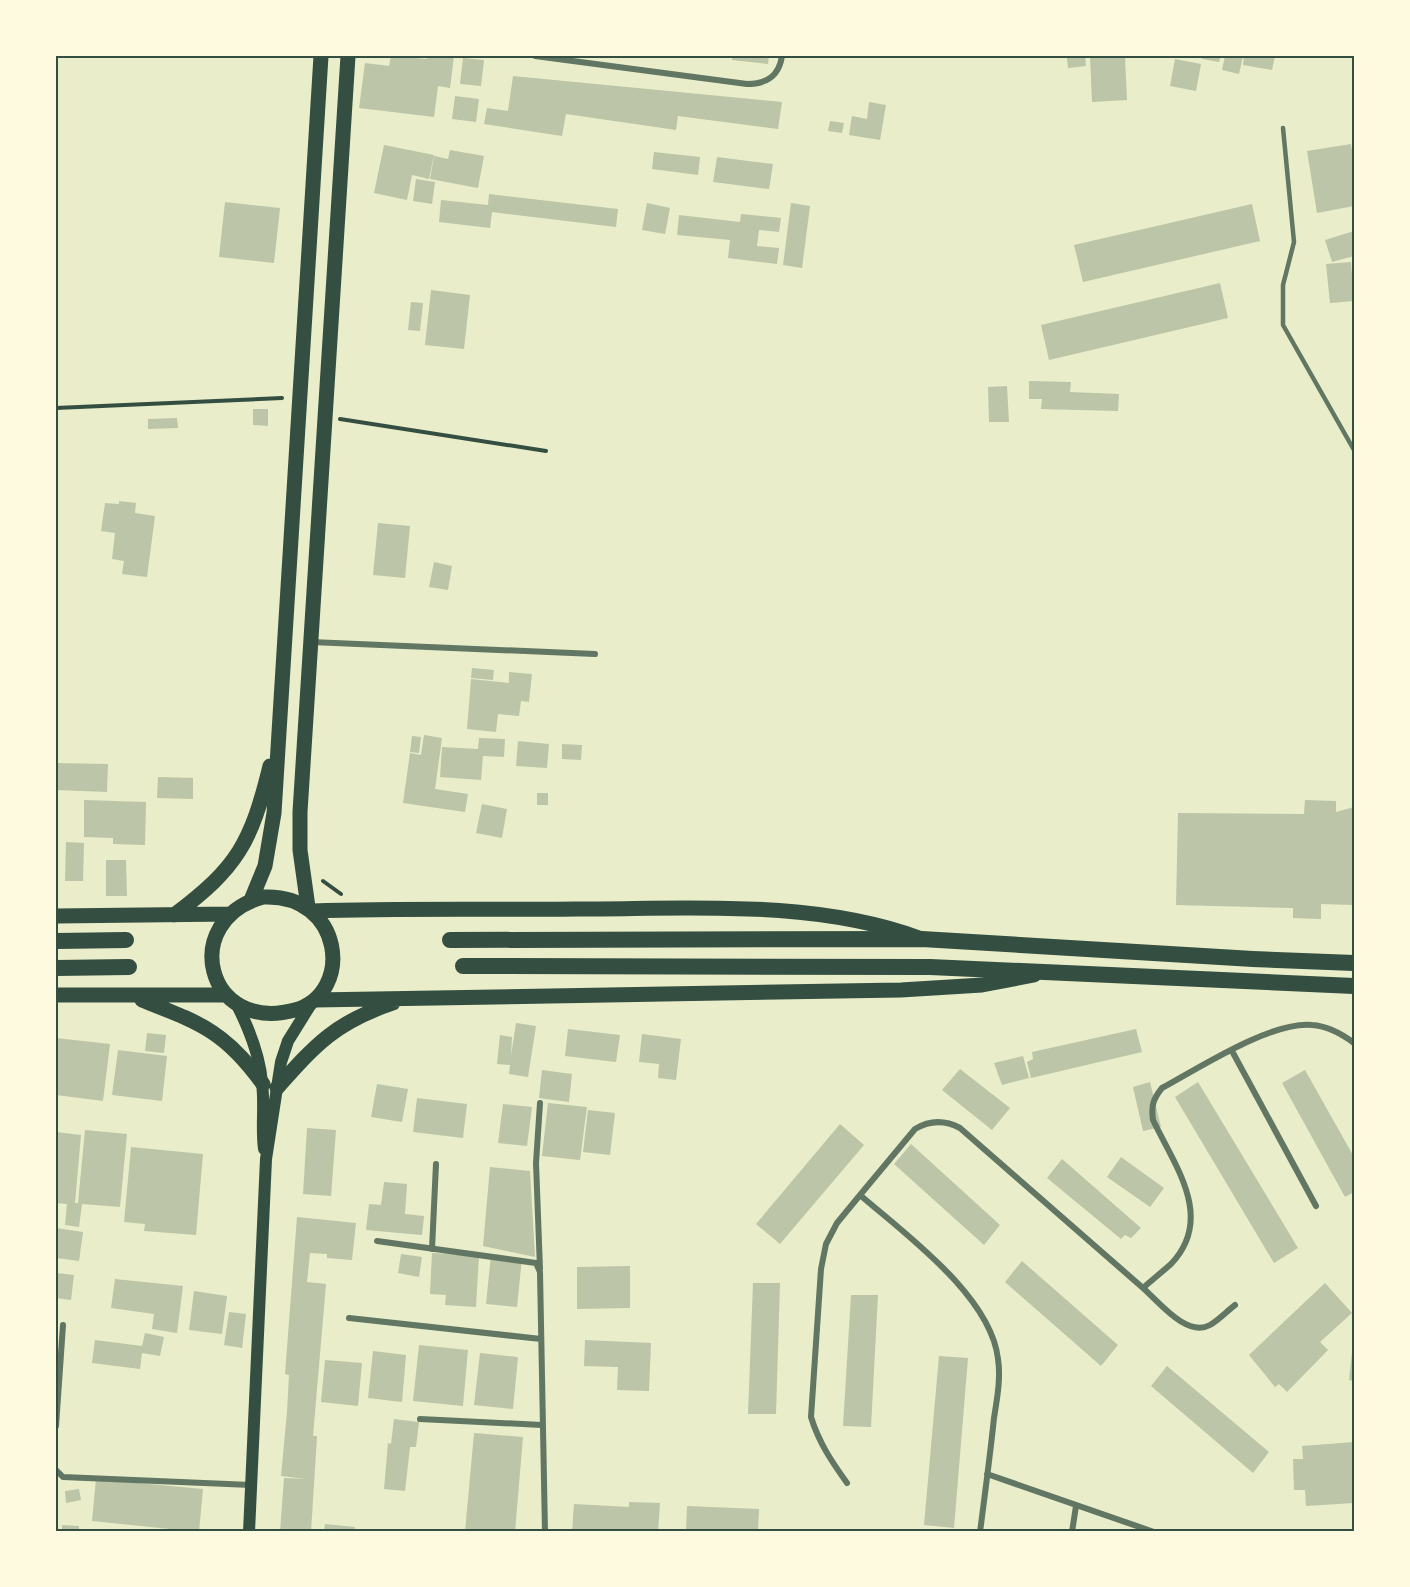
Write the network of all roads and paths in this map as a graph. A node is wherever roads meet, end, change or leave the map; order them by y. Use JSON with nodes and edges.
{"nodes":[{"id":1,"x":321,"y":56,"type":"edge"},
{"id":2,"x":348,"y":56,"type":"edge"},
{"id":3,"x":536,"y":56,"type":"edge"},
{"id":4,"x":782,"y":56,"type":"edge"},
{"id":5,"x":1283,"y":128,"type":"dead end"},
{"id":6,"x":301,"y":398,"type":"junction"},
{"id":7,"x":56,"y":408,"type":"edge"},
{"id":8,"x":325,"y":417,"type":"junction"},
{"id":9,"x":1354,"y":450,"type":"edge"},
{"id":10,"x":546,"y":451,"type":"dead end"},
{"id":11,"x":310,"y":642,"type":"junction"},
{"id":12,"x":594,"y":654,"type":"dead end"},
{"id":13,"x":279,"y":732,"type":"junction"},
{"id":14,"x":251,"y":900,"type":"junction"},
{"id":15,"x":311,"y":909,"type":"junction"},
{"id":16,"x":230,"y":914,"type":"junction"},
{"id":17,"x":56,"y":915,"type":"edge"},
{"id":18,"x":174,"y":915,"type":"junction"},
{"id":19,"x":921,"y":939,"type":"junction"},
{"id":20,"x":56,"y":940,"type":"edge"},
{"id":21,"x":126,"y":940,"type":"dead end"},
{"id":22,"x":450,"y":940,"type":"dead end"},
{"id":23,"x":1354,"y":963,"type":"edge"},
{"id":24,"x":463,"y":966,"type":"dead end"},
{"id":25,"x":56,"y":968,"type":"edge"},
{"id":26,"x":129,"y":968,"type":"dead end"},
{"id":27,"x":1050,"y":972,"type":"junction"},
{"id":28,"x":1354,"y":986,"type":"edge"},
{"id":29,"x":56,"y":995,"type":"edge"},
{"id":30,"x":224,"y":995,"type":"junction"},
{"id":31,"x":134,"y":996,"type":"junction"},
{"id":32,"x":409,"y":998,"type":"junction"},
{"id":33,"x":313,"y":1002,"type":"junction"},
{"id":34,"x":238,"y":1007,"type":"junction"},
{"id":35,"x":1354,"y":1043,"type":"edge"},
{"id":36,"x":1232,"y":1051,"type":"junction"},
{"id":37,"x":270,"y":1086,"type":"junction"},
{"id":38,"x":540,"y":1103,"type":"dead end"},
{"id":39,"x":436,"y":1164,"type":"dead end"},
{"id":40,"x":860,"y":1195,"type":"junction"},
{"id":41,"x":1316,"y":1206,"type":"dead end"},
{"id":42,"x":377,"y":1241,"type":"dead end"},
{"id":43,"x":432,"y":1249,"type":"junction"},
{"id":44,"x":540,"y":1272,"type":"junction"},
{"id":45,"x":1143,"y":1288,"type":"junction"},
{"id":46,"x":1235,"y":1305,"type":"dead end"},
{"id":47,"x":349,"y":1318,"type":"dead end"},
{"id":48,"x":63,"y":1325,"type":"dead end"},
{"id":49,"x":541,"y":1339,"type":"junction"},
{"id":50,"x":420,"y":1419,"type":"dead end"},
{"id":51,"x":542,"y":1425,"type":"junction"},
{"id":52,"x":56,"y":1426,"type":"edge"},
{"id":53,"x":56,"y":1470,"type":"edge"},
{"id":54,"x":987,"y":1474,"type":"junction"},
{"id":55,"x":847,"y":1483,"type":"dead end"},
{"id":56,"x":252,"y":1485,"type":"junction"},
{"id":57,"x":1076,"y":1506,"type":"junction"},
{"id":58,"x":249,"y":1532,"type":"edge"},
{"id":59,"x":545,"y":1532,"type":"edge"},
{"id":60,"x":980,"y":1532,"type":"edge"},
{"id":61,"x":1072,"y":1532,"type":"edge"},
{"id":62,"x":1154,"y":1532,"type":"edge"}],
"edges":[{"from":1,"to":6,"type":"main road"},
{"from":2,"to":8,"type":"main road"},
{"from":3,"to":4,"type":"street"},
{"from":5,"to":9,"type":"lane"},
{"from":6,"to":7,"type":"path"},
{"from":6,"to":13,"type":"main road"},
{"from":8,"to":10,"type":"path"},
{"from":8,"to":11,"type":"main road"},
{"from":11,"to":12,"type":"street"},
{"from":11,"to":15,"type":"main road"},
{"from":13,"to":14,"type":"main road"},
{"from":13,"to":18,"type":"main road"},
{"from":14,"to":15,"type":"main road"},
{"from":14,"to":16,"type":"main road"},
{"from":15,"to":19,"type":"main road"},
{"from":15,"to":33,"type":"main road"},
{"from":16,"to":18,"type":"main road"},
{"from":16,"to":30,"type":"main road"},
{"from":17,"to":18,"type":"main road"},
{"from":19,"to":22,"type":"highway"},
{"from":19,"to":23,"type":"highway"},
{"from":20,"to":21,"type":"highway"},
{"from":24,"to":27,"type":"highway"},
{"from":25,"to":26,"type":"highway"},
{"from":27,"to":28,"type":"highway"},
{"from":27,"to":32,"type":"main road"},
{"from":29,"to":31,"type":"main road"},
{"from":30,"to":31,"type":"main road"},
{"from":30,"to":34,"type":"main road"},
{"from":31,"to":37,"type":"main road"},
{"from":32,"to":33,"type":"main road"},
{"from":32,"to":37,"type":"main road"},
{"from":33,"to":34,"type":"main road"},
{"from":33,"to":37,"type":"main road"},
{"from":34,"to":37,"type":"main road"},
{"from":35,"to":36,"type":"street"},
{"from":36,"to":41,"type":"street"},
{"from":36,"to":45,"type":"street"},
{"from":37,"to":56,"type":"main road"},
{"from":38,"to":44,"type":"street"},
{"from":39,"to":43,"type":"street"},
{"from":40,"to":45,"type":"street"},
{"from":40,"to":54,"type":"street"},
{"from":40,"to":55,"type":"street"},
{"from":42,"to":43,"type":"street"},
{"from":43,"to":44,"type":"street"},
{"from":44,"to":49,"type":"street"},
{"from":45,"to":46,"type":"street"},
{"from":47,"to":49,"type":"street"},
{"from":48,"to":52,"type":"street"},
{"from":49,"to":51,"type":"street"},
{"from":50,"to":51,"type":"street"},
{"from":51,"to":59,"type":"street"},
{"from":53,"to":56,"type":"street"},
{"from":54,"to":57,"type":"street"},
{"from":54,"to":60,"type":"street"},
{"from":56,"to":58,"type":"main road"},
{"from":57,"to":61,"type":"street"},
{"from":57,"to":62,"type":"street"}]}
